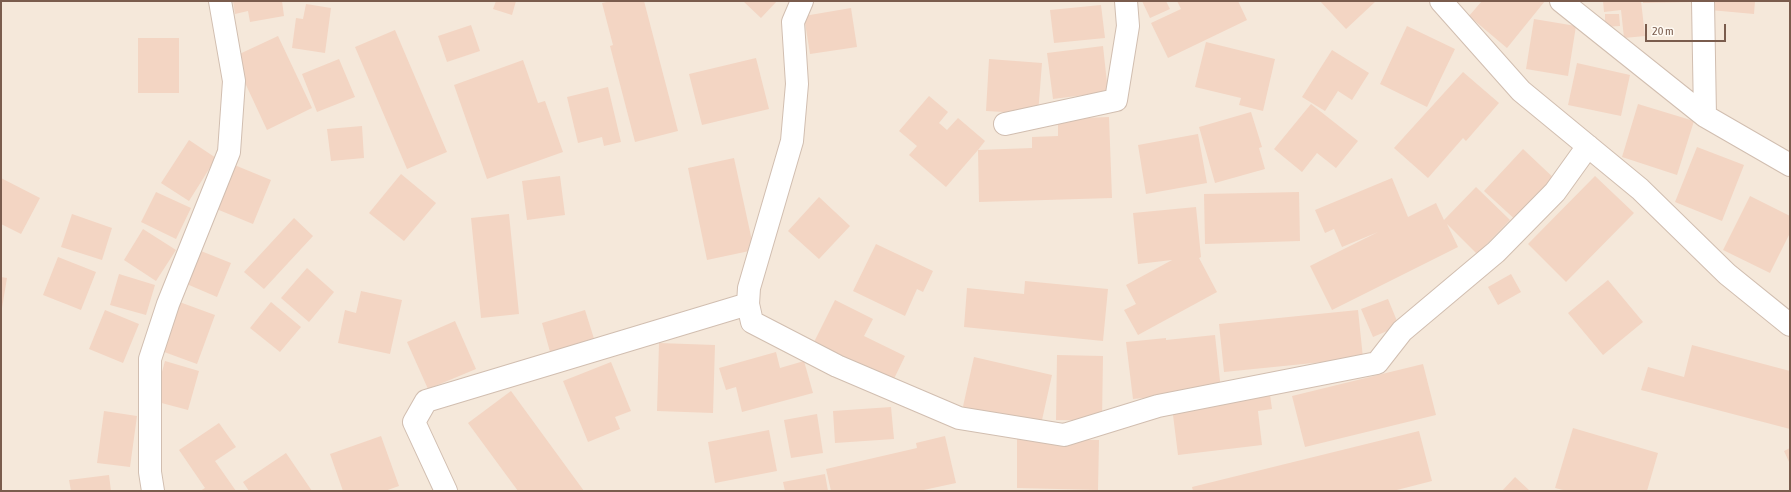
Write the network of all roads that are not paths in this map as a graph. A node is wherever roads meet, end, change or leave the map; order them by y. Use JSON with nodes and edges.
{"nodes":[{"id":1,"x":220,"y":1,"type":"edge"},
{"id":2,"x":802,"y":1,"type":"edge"},
{"id":3,"x":1126,"y":1,"type":"edge"},
{"id":4,"x":1441,"y":1,"type":"edge"},
{"id":5,"x":1703,"y":1,"type":"edge"},
{"id":6,"x":1567,"y":3,"type":"edge"},
{"id":7,"x":1705,"y":116,"type":"junction"},
{"id":8,"x":1005,"y":124,"type":"dead end"},
{"id":9,"x":1588,"y":146,"type":"junction"},
{"id":10,"x":1790,"y":165,"type":"edge"},
{"id":11,"x":748,"y":304,"type":"junction"},
{"id":12,"x":1790,"y":325,"type":"edge"},
{"id":13,"x":153,"y":491,"type":"edge"},
{"id":14,"x":446,"y":491,"type":"edge"}],
"edges":[{"from":1,"to":13,"type":"street"},
{"from":2,"to":11,"type":"street"},
{"from":3,"to":8,"type":"street"},
{"from":4,"to":9,"type":"street"},
{"from":5,"to":7,"type":"street"},
{"from":6,"to":7,"type":"street"},
{"from":7,"to":10,"type":"street"},
{"from":9,"to":11,"type":"street"},
{"from":9,"to":12,"type":"street"},
{"from":11,"to":14,"type":"street"}]}
